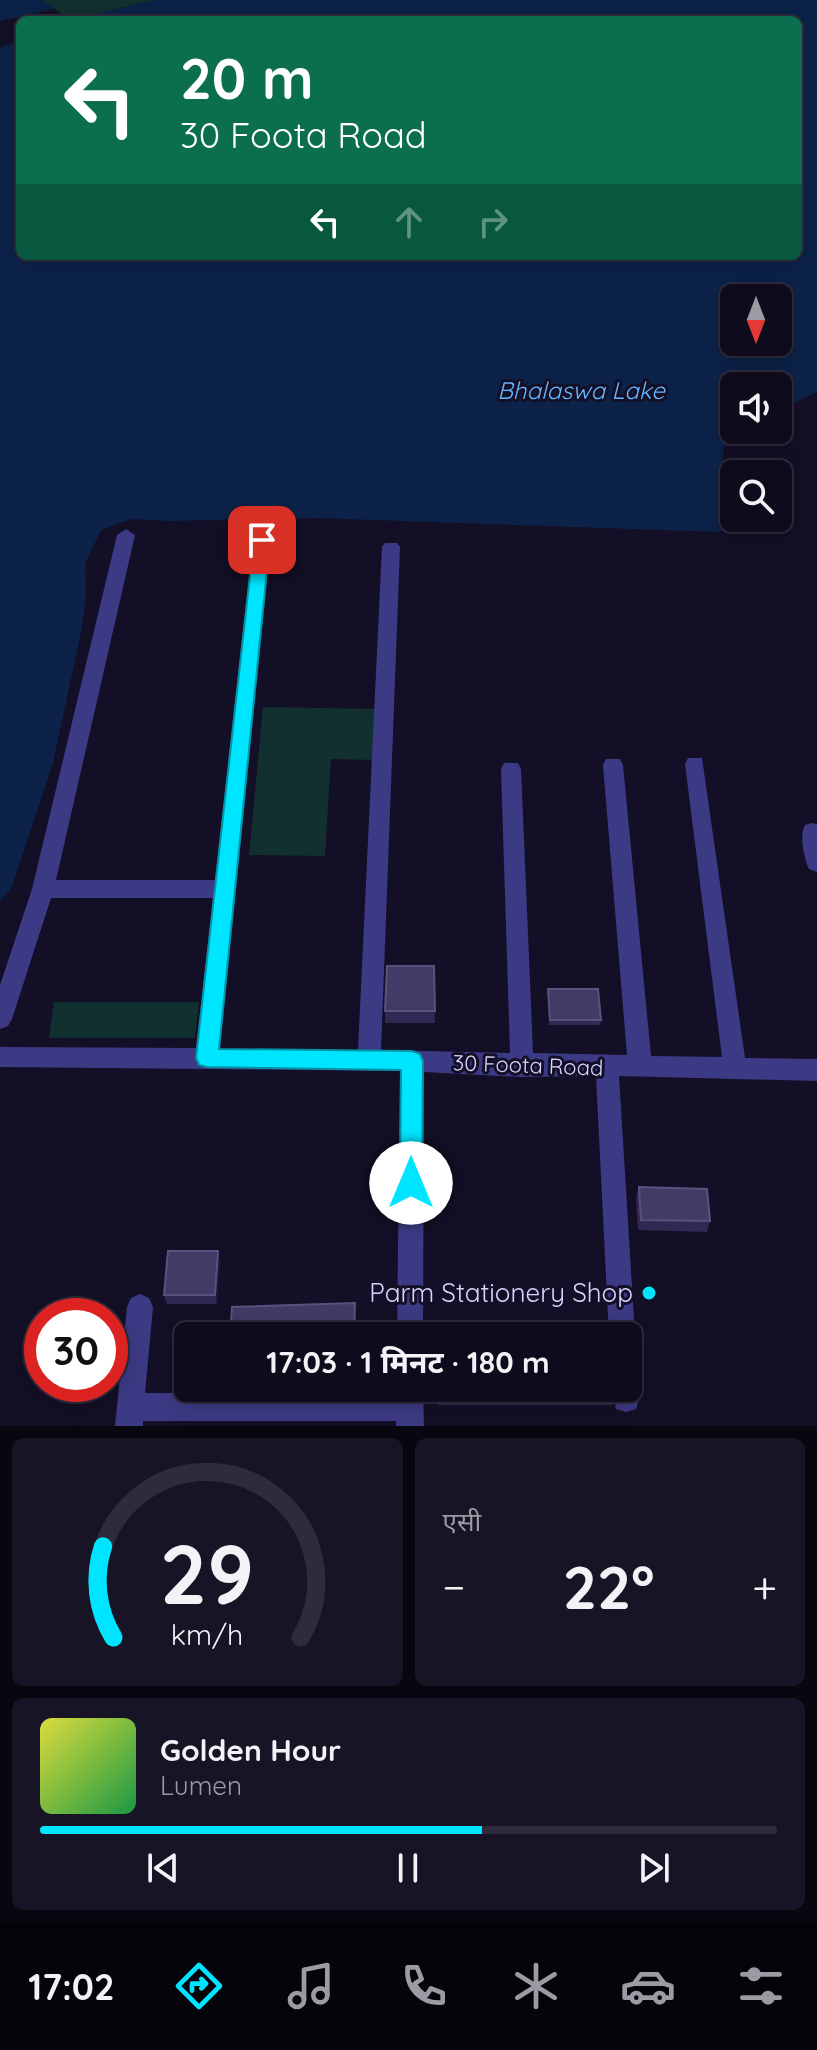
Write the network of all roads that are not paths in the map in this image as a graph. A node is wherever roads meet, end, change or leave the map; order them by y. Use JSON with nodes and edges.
{"nodes":[{"id":1,"x":126,"y":535,"type":"dead end"},
{"id":2,"x":262,"y":540,"type":"dead end"},
{"id":3,"x":391,"y":547,"type":"dead end"},
{"id":4,"x":695,"y":764,"type":"dead end"},
{"id":5,"x":613,"y":765,"type":"dead end"},
{"id":6,"x":511,"y":769,"type":"dead end"},
{"id":7,"x":812,"y":831,"type":"dead end"},
{"id":8,"x":817,"y":863,"type":"edge"},
{"id":9,"x":43,"y":889,"type":"junction"},
{"id":10,"x":223,"y":889,"type":"junction"},
{"id":11,"x":0,"y":1019,"type":"edge"},
{"id":12,"x":0,"y":1057,"type":"edge"},
{"id":13,"x":207,"y":1058,"type":"junction"},
{"id":14,"x":412,"y":1061,"type":"junction"},
{"id":15,"x":369,"y":1062,"type":"junction"},
{"id":16,"x":522,"y":1066,"type":"junction"},
{"id":17,"x":607,"y":1067,"type":"junction"},
{"id":18,"x":640,"y":1067,"type":"junction"},
{"id":19,"x":735,"y":1068,"type":"junction"},
{"id":20,"x":817,"y":1070,"type":"edge"},
{"id":21,"x":140,"y":1307,"type":"dead end"},
{"id":22,"x":410,"y":1322,"type":"edge"},
{"id":23,"x":621,"y":1322,"type":"edge"},
{"id":24,"x":410,"y":1407,"type":"edge"},
{"id":25,"x":130,"y":1417,"type":"edge"}],
"edges":[{"from":1,"to":9,"type":"street"},
{"from":2,"to":10,"type":"street"},
{"from":3,"to":15,"type":"street"},
{"from":4,"to":19,"type":"street"},
{"from":5,"to":18,"type":"street"},
{"from":6,"to":16,"type":"street"},
{"from":7,"to":8,"type":"street"},
{"from":9,"to":10,"type":"street"},
{"from":9,"to":11,"type":"street"},
{"from":10,"to":13,"type":"street"},
{"from":12,"to":13,"type":"street","name":"30 Foota Road"},
{"from":13,"to":15,"type":"street","name":"30 Foota Road"},
{"from":14,"to":15,"type":"street","name":"30 Foota Road"},
{"from":14,"to":16,"type":"street","name":"30 Foota Road"},
{"from":14,"to":22,"type":"street"},
{"from":16,"to":17,"type":"street","name":"30 Foota Road"},
{"from":17,"to":18,"type":"street","name":"30 Foota Road"},
{"from":17,"to":23,"type":"street"},
{"from":18,"to":19,"type":"street","name":"30 Foota Road"},
{"from":19,"to":20,"type":"street","name":"30 Foota Road"},
{"from":21,"to":25,"type":"street"},
{"from":24,"to":25,"type":"street"}]}
